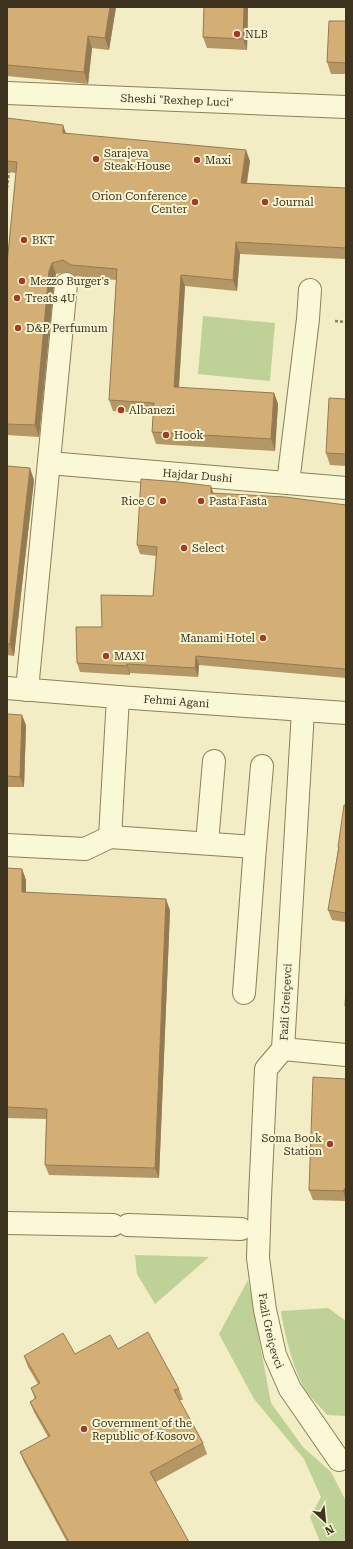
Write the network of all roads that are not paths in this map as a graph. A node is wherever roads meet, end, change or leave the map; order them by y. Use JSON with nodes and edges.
{"nodes":[{"id":1,"x":7,"y":94,"type":"edge"},
{"id":2,"x":346,"y":107,"type":"edge"},
{"id":3,"x":66,"y":284,"type":"dead end"},
{"id":4,"x":310,"y":290,"type":"dead end"},
{"id":5,"x":49,"y":463,"type":"junction"},
{"id":6,"x":288,"y":483,"type":"junction"},
{"id":7,"x":346,"y":488,"type":"edge"},
{"id":8,"x":17,"y":689,"type":"edge"},
{"id":9,"x":118,"y":698,"type":"junction"},
{"id":10,"x":303,"y":711,"type":"junction"},
{"id":11,"x":346,"y":713,"type":"edge"},
{"id":12,"x":214,"y":761,"type":"dead end"},
{"id":13,"x":262,"y":766,"type":"dead end"},
{"id":14,"x":110,"y":838,"type":"junction"},
{"id":15,"x":207,"y":843,"type":"junction"},
{"id":16,"x":7,"y":845,"type":"edge"},
{"id":17,"x":255,"y":847,"type":"junction"},
{"id":18,"x":244,"y":993,"type":"dead end"},
{"id":19,"x":283,"y":1049,"type":"junction"},
{"id":20,"x":346,"y":1055,"type":"edge"},
{"id":21,"x":7,"y":1223,"type":"edge"},
{"id":22,"x":241,"y":1229,"type":"dead end"},
{"id":23,"x":339,"y":1460,"type":"dead end"}],
"edges":[{"from":1,"to":2,"type":"street","name":"Sheshi \"Rexhep Luci\""},
{"from":3,"to":5,"type":"street"},
{"from":4,"to":6,"type":"street"},
{"from":5,"to":6,"type":"street","name":"Hajdar Dushi"},
{"from":5,"to":8,"type":"street"},
{"from":6,"to":7,"type":"street","name":"Hajdar Dushi"},
{"from":8,"to":9,"type":"street","name":"Fehmi Agani"},
{"from":9,"to":10,"type":"street","name":"Fehmi Agani"},
{"from":9,"to":14,"type":"street"},
{"from":10,"to":11,"type":"street","name":"Fehmi Agani"},
{"from":10,"to":19,"type":"street","name":"Fazli Greiçevci"},
{"from":12,"to":15,"type":"street"},
{"from":13,"to":17,"type":"street"},
{"from":14,"to":15,"type":"street"},
{"from":14,"to":16,"type":"street"},
{"from":15,"to":17,"type":"street"},
{"from":17,"to":18,"type":"street"},
{"from":19,"to":20,"type":"street"},
{"from":19,"to":23,"type":"street","name":"Fazli Greiçevci"},
{"from":21,"to":22,"type":"street"}]}
